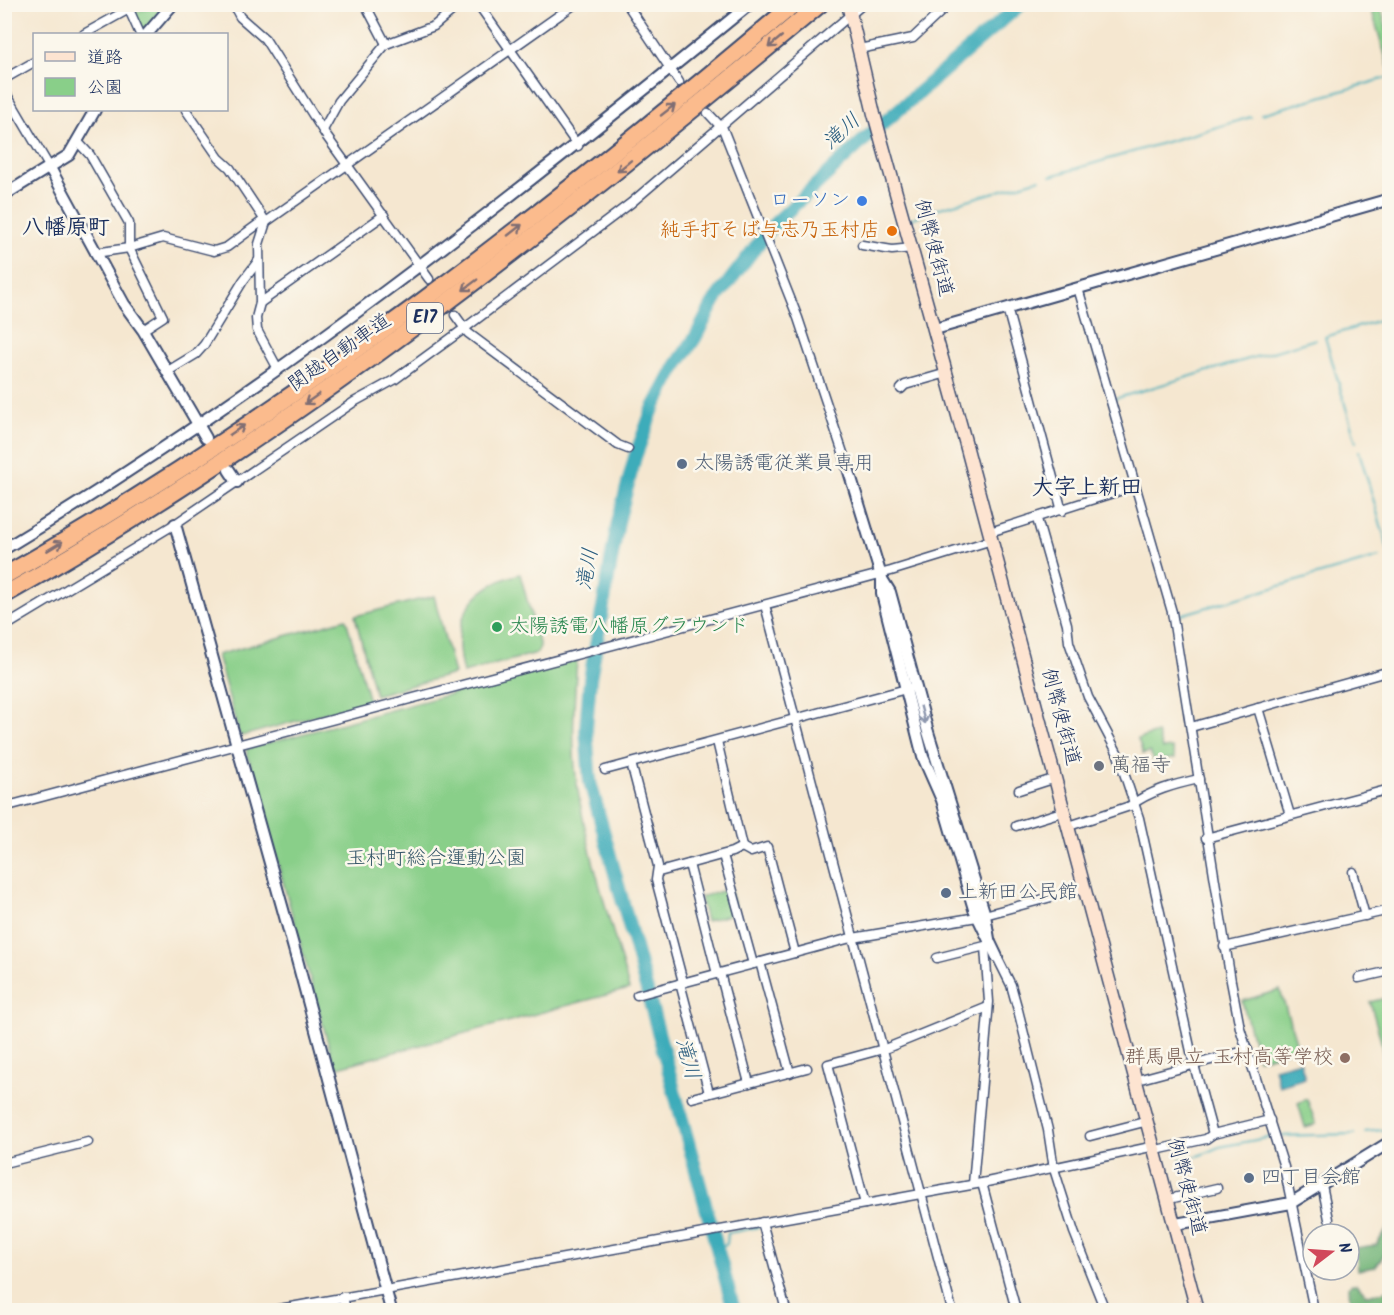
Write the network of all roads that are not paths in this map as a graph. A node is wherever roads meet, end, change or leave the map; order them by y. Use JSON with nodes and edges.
{"nodes":[{"id":1,"x":173,"y":4,"type":"edge"},
{"id":2,"x":233,"y":4,"type":"edge"},
{"id":3,"x":365,"y":4,"type":"edge"},
{"id":4,"x":460,"y":4,"type":"edge"},
{"id":5,"x":478,"y":4,"type":"edge"},
{"id":6,"x":575,"y":4,"type":"edge"},
{"id":7,"x":627,"y":4,"type":"edge"},
{"id":8,"x":750,"y":4,"type":"edge"},
{"id":9,"x":794,"y":4,"type":"edge"},
{"id":10,"x":820,"y":4,"type":"edge"},
{"id":11,"x":863,"y":4,"type":"edge"},
{"id":12,"x":949,"y":4,"type":"edge"},
{"id":13,"x":128,"y":7,"type":"edge"},
{"id":14,"x":850,"y":10,"type":"edge"},
{"id":15,"x":86,"y":33,"type":"edge"},
{"id":16,"x":140,"y":33,"type":"edge"},
{"id":17,"x":148,"y":33,"type":"edge"},
{"id":18,"x":386,"y":44,"type":"junction"},
{"id":19,"x":511,"y":50,"type":"junction"},
{"id":20,"x":859,"y":50,"type":"junction"},
{"id":21,"x":33,"y":63,"type":"edge"},
{"id":22,"x":672,"y":68,"type":"junction"},
{"id":23,"x":4,"y":79,"type":"edge"},
{"id":24,"x":679,"y":82,"type":"dead end"},
{"id":25,"x":4,"y":90,"type":"edge"},
{"id":26,"x":94,"y":111,"type":"edge"},
{"id":27,"x":187,"y":111,"type":"edge"},
{"id":28,"x":708,"y":113,"type":"dead end"},
{"id":29,"x":720,"y":126,"type":"junction"},
{"id":30,"x":323,"y":130,"type":"junction"},
{"id":31,"x":77,"y":141,"type":"junction"},
{"id":32,"x":578,"y":146,"type":"junction"},
{"id":33,"x":348,"y":165,"type":"junction"},
{"id":34,"x":50,"y":168,"type":"junction"},
{"id":35,"x":4,"y":195,"type":"edge"},
{"id":36,"x":1389,"y":199,"type":"edge"},
{"id":37,"x":384,"y":215,"type":"junction"},
{"id":38,"x":265,"y":221,"type":"junction"},
{"id":39,"x":862,"y":245,"type":"dead end"},
{"id":40,"x":129,"y":248,"type":"junction"},
{"id":41,"x":913,"y":249,"type":"junction"},
{"id":42,"x":94,"y":253,"type":"junction"},
{"id":43,"x":259,"y":260,"type":"junction"},
{"id":44,"x":420,"y":267,"type":"junction"},
{"id":45,"x":429,"y":279,"type":"dead end"},
{"id":46,"x":1078,"y":288,"type":"junction"},
{"id":47,"x":260,"y":303,"type":"junction"},
{"id":48,"x":1008,"y":308,"type":"junction"},
{"id":49,"x":455,"y":315,"type":"dead end"},
{"id":50,"x":465,"y":328,"type":"junction"},
{"id":51,"x":935,"y":329,"type":"junction"},
{"id":52,"x":143,"y":330,"type":"junction"},
{"id":53,"x":278,"y":369,"type":"junction"},
{"id":54,"x":168,"y":371,"type":"junction"},
{"id":55,"x":947,"y":373,"type":"junction"},
{"id":56,"x":901,"y":389,"type":"dead end"},
{"id":57,"x":198,"y":423,"type":"junction"},
{"id":58,"x":206,"y":438,"type":"dead end"},
{"id":59,"x":628,"y":449,"type":"dead end"},
{"id":60,"x":847,"y":465,"type":"joint"},
{"id":61,"x":229,"y":470,"type":"dead end"},
{"id":62,"x":237,"y":482,"type":"junction"},
{"id":63,"x":1136,"y":486,"type":"junction"},
{"id":64,"x":1062,"y":511,"type":"junction"},
{"id":65,"x":1037,"y":519,"type":"junction"},
{"id":66,"x":176,"y":524,"type":"junction"},
{"id":67,"x":991,"y":536,"type":"junction"},
{"id":68,"x":4,"y":549,"type":"edge"},
{"id":69,"x":4,"y":576,"type":"edge"},
{"id":70,"x":881,"y":576,"type":"junction"},
{"id":71,"x":4,"y":595,"type":"edge"},
{"id":72,"x":765,"y":605,"type":"junction"},
{"id":73,"x":4,"y":627,"type":"edge"},
{"id":74,"x":1389,"y":671,"type":"edge"},
{"id":75,"x":911,"y":688,"type":"junction"},
{"id":76,"x":1258,"y":708,"type":"junction"},
{"id":77,"x":795,"y":720,"type":"junction"},
{"id":78,"x":1191,"y":727,"type":"junction"},
{"id":79,"x":717,"y":741,"type":"junction"},
{"id":80,"x":238,"y":744,"type":"junction"},
{"id":81,"x":631,"y":763,"type":"junction"},
{"id":82,"x":605,"y":770,"type":"dead end"},
{"id":83,"x":1056,"y":778,"type":"junction"},
{"id":84,"x":1199,"y":779,"type":"junction"},
{"id":85,"x":1389,"y":789,"type":"edge"},
{"id":86,"x":1019,"y":790,"type":"dead end"},
{"id":87,"x":1134,"y":803,"type":"junction"},
{"id":88,"x":4,"y":807,"type":"edge"},
{"id":89,"x":1065,"y":811,"type":"junction"},
{"id":90,"x":1290,"y":815,"type":"junction"},
{"id":91,"x":1016,"y":826,"type":"dead end"},
{"id":92,"x":1069,"y":826,"type":"junction"},
{"id":93,"x":1206,"y":838,"type":"junction"},
{"id":94,"x":742,"y":847,"type":"junction"},
{"id":95,"x":723,"y":855,"type":"junction"},
{"id":96,"x":689,"y":864,"type":"junction"},
{"id":97,"x":659,"y":872,"type":"junction"},
{"id":98,"x":1353,"y":872,"type":"dead end"},
{"id":99,"x":1085,"y":888,"type":"junction"},
{"id":100,"x":1388,"y":910,"type":"edge"},
{"id":101,"x":981,"y":916,"type":"junction"},
{"id":102,"x":1365,"y":916,"type":"junction"},
{"id":103,"x":1389,"y":922,"type":"edge"},
{"id":104,"x":853,"y":938,"type":"junction"},
{"id":105,"x":988,"y":946,"type":"junction"},
{"id":106,"x":1224,"y":948,"type":"junction"},
{"id":107,"x":795,"y":953,"type":"junction"},
{"id":108,"x":997,"y":957,"type":"joint"},
{"id":109,"x":937,"y":958,"type":"dead end"},
{"id":110,"x":756,"y":963,"type":"junction"},
{"id":111,"x":1389,"y":971,"type":"edge"},
{"id":112,"x":719,"y":973,"type":"junction"},
{"id":113,"x":1359,"y":978,"type":"dead end"},
{"id":114,"x":682,"y":983,"type":"junction"},
{"id":115,"x":638,"y":995,"type":"dead end"},
{"id":116,"x":988,"y":1007,"type":"junction"},
{"id":117,"x":883,"y":1049,"type":"junction"},
{"id":118,"x":1248,"y":1050,"type":"junction"},
{"id":119,"x":1194,"y":1065,"type":"junction"},
{"id":120,"x":807,"y":1068,"type":"dead end"},
{"id":121,"x":790,"y":1073,"type":"junction"},
{"id":122,"x":1137,"y":1080,"type":"junction"},
{"id":123,"x":749,"y":1083,"type":"junction"},
{"id":124,"x":709,"y":1094,"type":"junction"},
{"id":125,"x":692,"y":1098,"type":"dead end"},
{"id":126,"x":1270,"y":1120,"type":"junction"},
{"id":127,"x":1148,"y":1121,"type":"junction"},
{"id":128,"x":1213,"y":1134,"type":"junction"},
{"id":129,"x":1090,"y":1136,"type":"dead end"},
{"id":130,"x":88,"y":1142,"type":"dead end"},
{"id":131,"x":1389,"y":1142,"type":"edge"},
{"id":132,"x":1155,"y":1148,"type":"junction"},
{"id":133,"x":4,"y":1163,"type":"edge"},
{"id":134,"x":1054,"y":1169,"type":"junction"},
{"id":135,"x":977,"y":1184,"type":"junction"},
{"id":136,"x":1322,"y":1185,"type":"junction"},
{"id":137,"x":1217,"y":1188,"type":"dead end"},
{"id":138,"x":920,"y":1193,"type":"junction"},
{"id":139,"x":1169,"y":1199,"type":"junction"},
{"id":140,"x":1291,"y":1203,"type":"junction"},
{"id":141,"x":865,"y":1204,"type":"junction"},
{"id":142,"x":1329,"y":1219,"type":"dead end"},
{"id":143,"x":762,"y":1222,"type":"junction"},
{"id":144,"x":1176,"y":1224,"type":"junction"},
{"id":145,"x":385,"y":1291,"type":"junction"},
{"id":146,"x":343,"y":1297,"type":"junction"},
{"id":147,"x":299,"y":1308,"type":"edge"},
{"id":148,"x":274,"y":1311,"type":"edge"},
{"id":149,"x":346,"y":1311,"type":"edge"},
{"id":150,"x":391,"y":1311,"type":"edge"},
{"id":151,"x":786,"y":1311,"type":"edge"},
{"id":152,"x":952,"y":1311,"type":"edge"},
{"id":153,"x":1016,"y":1311,"type":"edge"},
{"id":154,"x":1105,"y":1311,"type":"edge"},
{"id":155,"x":1197,"y":1311,"type":"edge"},
{"id":156,"x":1314,"y":1311,"type":"edge"}],
"edges":[{"from":1,"to":17,"type":"street"},
{"from":2,"to":30,"type":"street"},
{"from":3,"to":18,"type":"street"},
{"from":4,"to":18,"type":"street"},
{"from":5,"to":19,"type":"street"},
{"from":6,"to":19,"type":"street"},
{"from":7,"to":22,"type":"street"},
{"from":8,"to":22,"type":"street"},
{"from":69,"to":9,"type":"highway","name":"関越自動車道","number":"E17","one_way":true},
{"from":10,"to":71,"type":"highway","name":"関越自動車道","number":"E17","one_way":true},
{"from":11,"to":14,"type":"street"},
{"from":12,"to":20,"type":"street"},
{"from":13,"to":15,"type":"street"},
{"from":13,"to":16,"type":"street"},
{"from":14,"to":20,"type":"main road"},
{"from":14,"to":29,"type":"street"},
{"from":18,"to":30,"type":"street"},
{"from":19,"to":32,"type":"street"},
{"from":19,"to":33,"type":"street"},
{"from":20,"to":41,"type":"main road","name":"例幣使街道"},
{"from":21,"to":23,"type":"street"},
{"from":22,"to":24,"type":"street"},
{"from":22,"to":32,"type":"street"},
{"from":25,"to":34,"type":"street"},
{"from":26,"to":31,"type":"street"},
{"from":27,"to":38,"type":"street"},
{"from":28,"to":29,"type":"street"},
{"from":29,"to":50,"type":"street"},
{"from":29,"to":60,"type":"street"},
{"from":30,"to":33,"type":"street"},
{"from":31,"to":34,"type":"street"},
{"from":31,"to":40,"type":"street"},
{"from":32,"to":44,"type":"street"},
{"from":33,"to":37,"type":"street"},
{"from":33,"to":38,"type":"street"},
{"from":34,"to":35,"type":"street"},
{"from":34,"to":42,"type":"street"},
{"from":36,"to":46,"type":"street"},
{"from":37,"to":44,"type":"street"},
{"from":37,"to":47,"type":"street"},
{"from":38,"to":40,"type":"street"},
{"from":38,"to":43,"type":"street"},
{"from":39,"to":41,"type":"street"},
{"from":40,"to":42,"type":"street"},
{"from":40,"to":52,"type":"street"},
{"from":41,"to":51,"type":"main road","name":"例幣使街道"},
{"from":42,"to":52,"type":"street"},
{"from":43,"to":47,"type":"street"},
{"from":43,"to":54,"type":"street"},
{"from":44,"to":45,"type":"street"},
{"from":44,"to":53,"type":"street"},
{"from":46,"to":48,"type":"street"},
{"from":46,"to":63,"type":"street"},
{"from":47,"to":53,"type":"street"},
{"from":48,"to":51,"type":"street"},
{"from":48,"to":64,"type":"street"},
{"from":49,"to":50,"type":"street"},
{"from":50,"to":59,"type":"street"},
{"from":50,"to":62,"type":"street"},
{"from":51,"to":55,"type":"main road","name":"例幣使街道"},
{"from":52,"to":54,"type":"street"},
{"from":53,"to":57,"type":"street"},
{"from":54,"to":57,"type":"street"},
{"from":55,"to":56,"type":"street"},
{"from":55,"to":67,"type":"main road","name":"例幣使街道"},
{"from":57,"to":58,"type":"street"},
{"from":57,"to":68,"type":"street"},
{"from":60,"to":70,"type":"street"},
{"from":61,"to":62,"type":"street"},
{"from":62,"to":66,"type":"street"},
{"from":63,"to":64,"type":"street"},
{"from":63,"to":78,"type":"street"},
{"from":64,"to":65,"type":"street"},
{"from":65,"to":67,"type":"street"},
{"from":65,"to":87,"type":"street"},
{"from":66,"to":73,"type":"street"},
{"from":66,"to":80,"type":"street"},
{"from":67,"to":70,"type":"street"},
{"from":67,"to":83,"type":"main road","name":"例幣使街道"},
{"from":70,"to":72,"type":"street"},
{"from":70,"to":75,"type":"street"},
{"from":72,"to":77,"type":"street"},
{"from":72,"to":80,"type":"street"},
{"from":74,"to":76,"type":"street"},
{"from":75,"to":77,"type":"street"},
{"from":75,"to":101,"type":"street"},
{"from":76,"to":78,"type":"street"},
{"from":76,"to":90,"type":"street"},
{"from":77,"to":79,"type":"street"},
{"from":77,"to":104,"type":"street"},
{"from":78,"to":84,"type":"street"},
{"from":79,"to":81,"type":"street"},
{"from":79,"to":94,"type":"street"},
{"from":80,"to":88,"type":"street"},
{"from":80,"to":145,"type":"street"},
{"from":81,"to":82,"type":"street"},
{"from":81,"to":97,"type":"street"},
{"from":83,"to":86,"type":"street"},
{"from":83,"to":89,"type":"main road","name":"例幣使街道"},
{"from":84,"to":87,"type":"street"},
{"from":84,"to":93,"type":"street"},
{"from":85,"to":90,"type":"street"},
{"from":87,"to":92,"type":"street"},
{"from":87,"to":119,"type":"street"},
{"from":89,"to":91,"type":"street"},
{"from":89,"to":92,"type":"main road","name":"例幣使街道"},
{"from":90,"to":93,"type":"street"},
{"from":92,"to":99,"type":"main road","name":"例幣使街道"},
{"from":93,"to":106,"type":"street"},
{"from":94,"to":95,"type":"street"},
{"from":94,"to":107,"type":"street"},
{"from":95,"to":96,"type":"street"},
{"from":95,"to":110,"type":"street"},
{"from":96,"to":97,"type":"street"},
{"from":96,"to":112,"type":"street"},
{"from":97,"to":114,"type":"street"},
{"from":98,"to":102,"type":"street"},
{"from":99,"to":101,"type":"street"},
{"from":99,"to":122,"type":"main road","name":"例幣使街道"},
{"from":100,"to":102,"type":"street"},
{"from":100,"to":103,"type":"street"},
{"from":101,"to":104,"type":"street"},
{"from":101,"to":105,"type":"street"},
{"from":102,"to":106,"type":"street"},
{"from":104,"to":107,"type":"street"},
{"from":104,"to":117,"type":"street"},
{"from":105,"to":108,"type":"street"},
{"from":105,"to":109,"type":"street"},
{"from":105,"to":116,"type":"street"},
{"from":106,"to":118,"type":"street"},
{"from":107,"to":110,"type":"street"},
{"from":108,"to":134,"type":"street"},
{"from":110,"to":112,"type":"street"},
{"from":110,"to":121,"type":"street"},
{"from":111,"to":113,"type":"street"},
{"from":112,"to":114,"type":"street"},
{"from":112,"to":123,"type":"street"},
{"from":114,"to":115,"type":"street"},
{"from":114,"to":124,"type":"street"},
{"from":116,"to":117,"type":"street"},
{"from":116,"to":135,"type":"street"},
{"from":117,"to":138,"type":"street"},
{"from":117,"to":141,"type":"street"},
{"from":118,"to":119,"type":"street"},
{"from":118,"to":126,"type":"street"},
{"from":119,"to":122,"type":"street"},
{"from":119,"to":128,"type":"street"},
{"from":120,"to":121,"type":"street"},
{"from":121,"to":123,"type":"street"},
{"from":122,"to":127,"type":"main road","name":"例幣使街道"},
{"from":123,"to":124,"type":"street"},
{"from":124,"to":125,"type":"street"},
{"from":126,"to":128,"type":"street"},
{"from":126,"to":140,"type":"street"},
{"from":127,"to":129,"type":"street"},
{"from":127,"to":132,"type":"main road","name":"例幣使街道"},
{"from":128,"to":132,"type":"street"},
{"from":130,"to":133,"type":"street"},
{"from":131,"to":136,"type":"street"},
{"from":132,"to":134,"type":"street"},
{"from":132,"to":139,"type":"main road","name":"例幣使街道"},
{"from":134,"to":135,"type":"street"},
{"from":134,"to":154,"type":"street"},
{"from":135,"to":138,"type":"street"},
{"from":135,"to":153,"type":"street"},
{"from":136,"to":140,"type":"street"},
{"from":136,"to":142,"type":"street"},
{"from":137,"to":139,"type":"street"},
{"from":138,"to":141,"type":"street"},
{"from":138,"to":152,"type":"street"},
{"from":139,"to":144,"type":"main road","name":"例幣使街道"},
{"from":140,"to":144,"type":"street"},
{"from":140,"to":156,"type":"street"},
{"from":141,"to":143,"type":"street"},
{"from":143,"to":145,"type":"street"},
{"from":143,"to":151,"type":"street"},
{"from":144,"to":155,"type":"main road","name":"例幣使街道"},
{"from":145,"to":146,"type":"street"},
{"from":145,"to":150,"type":"street"},
{"from":146,"to":147,"type":"street"},
{"from":146,"to":149,"type":"street"},
{"from":147,"to":148,"type":"street"}]}
